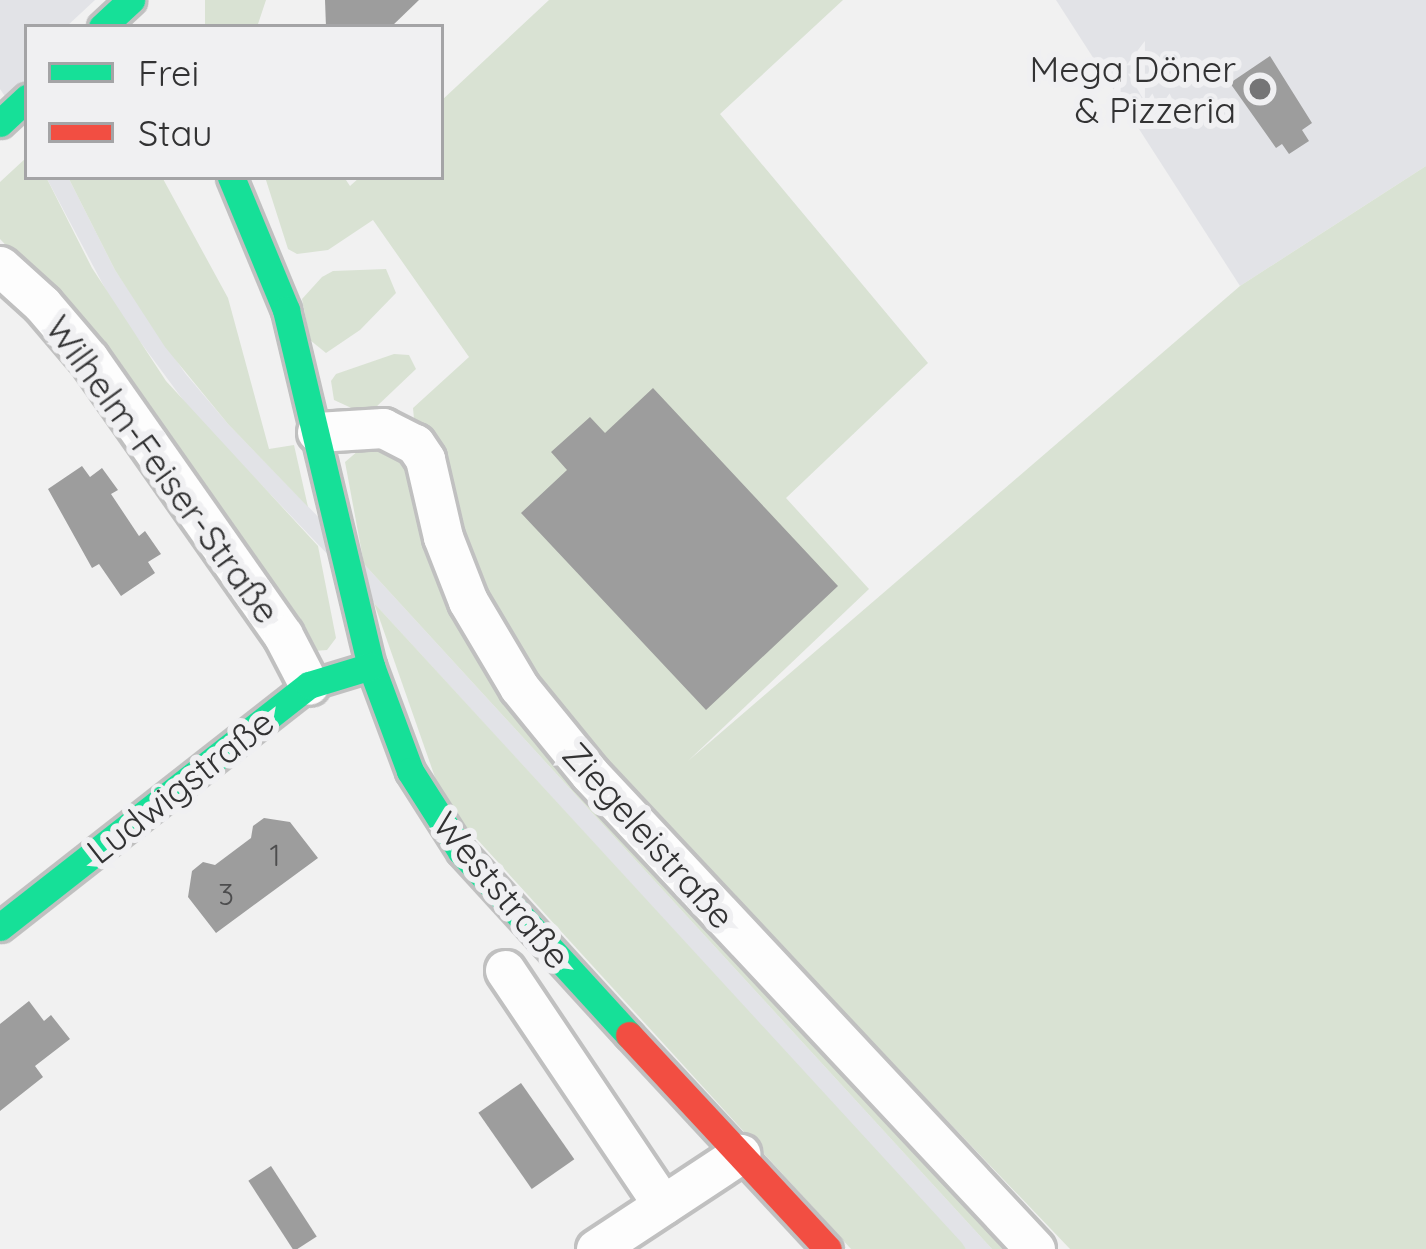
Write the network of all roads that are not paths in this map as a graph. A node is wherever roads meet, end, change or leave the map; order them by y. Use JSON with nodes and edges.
{"nodes":[{"id":1,"x":24,"y":101,"type":"edge"},
{"id":2,"x":0,"y":123,"type":"edge"},
{"id":3,"x":232,"y":180,"type":"edge"},
{"id":4,"x":0,"y":266,"type":"edge"},
{"id":5,"x":317,"y":431,"type":"junction"},
{"id":6,"x":371,"y":666,"type":"junction"},
{"id":7,"x":310,"y":685,"type":"junction"},
{"id":8,"x":0,"y":927,"type":"edge"},
{"id":9,"x":505,"y":970,"type":"dead end"},
{"id":10,"x":740,"y":1154,"type":"junction"},
{"id":11,"x":663,"y":1205,"type":"junction"},
{"id":12,"x":596,"y":1249,"type":"edge"},
{"id":13,"x":828,"y":1249,"type":"edge"},
{"id":14,"x":1035,"y":1249,"type":"edge"}],
"edges":[{"from":1,"to":2,"type":"street"},
{"from":3,"to":5,"type":"street","name":"Weststraße"},
{"from":4,"to":7,"type":"street","name":"Wilhelm-Feiser-Straße"},
{"from":5,"to":6,"type":"street","name":"Weststraße"},
{"from":5,"to":14,"type":"street","name":"Ziegeleistraße"},
{"from":6,"to":7,"type":"street","name":"Ludwigstraße"},
{"from":6,"to":10,"type":"street","name":"Weststraße"},
{"from":7,"to":8,"type":"street","name":"Ludwigstraße"},
{"from":9,"to":11,"type":"street"},
{"from":10,"to":11,"type":"street"},
{"from":10,"to":13,"type":"street","name":"Weststraße"},
{"from":11,"to":12,"type":"street"}]}
